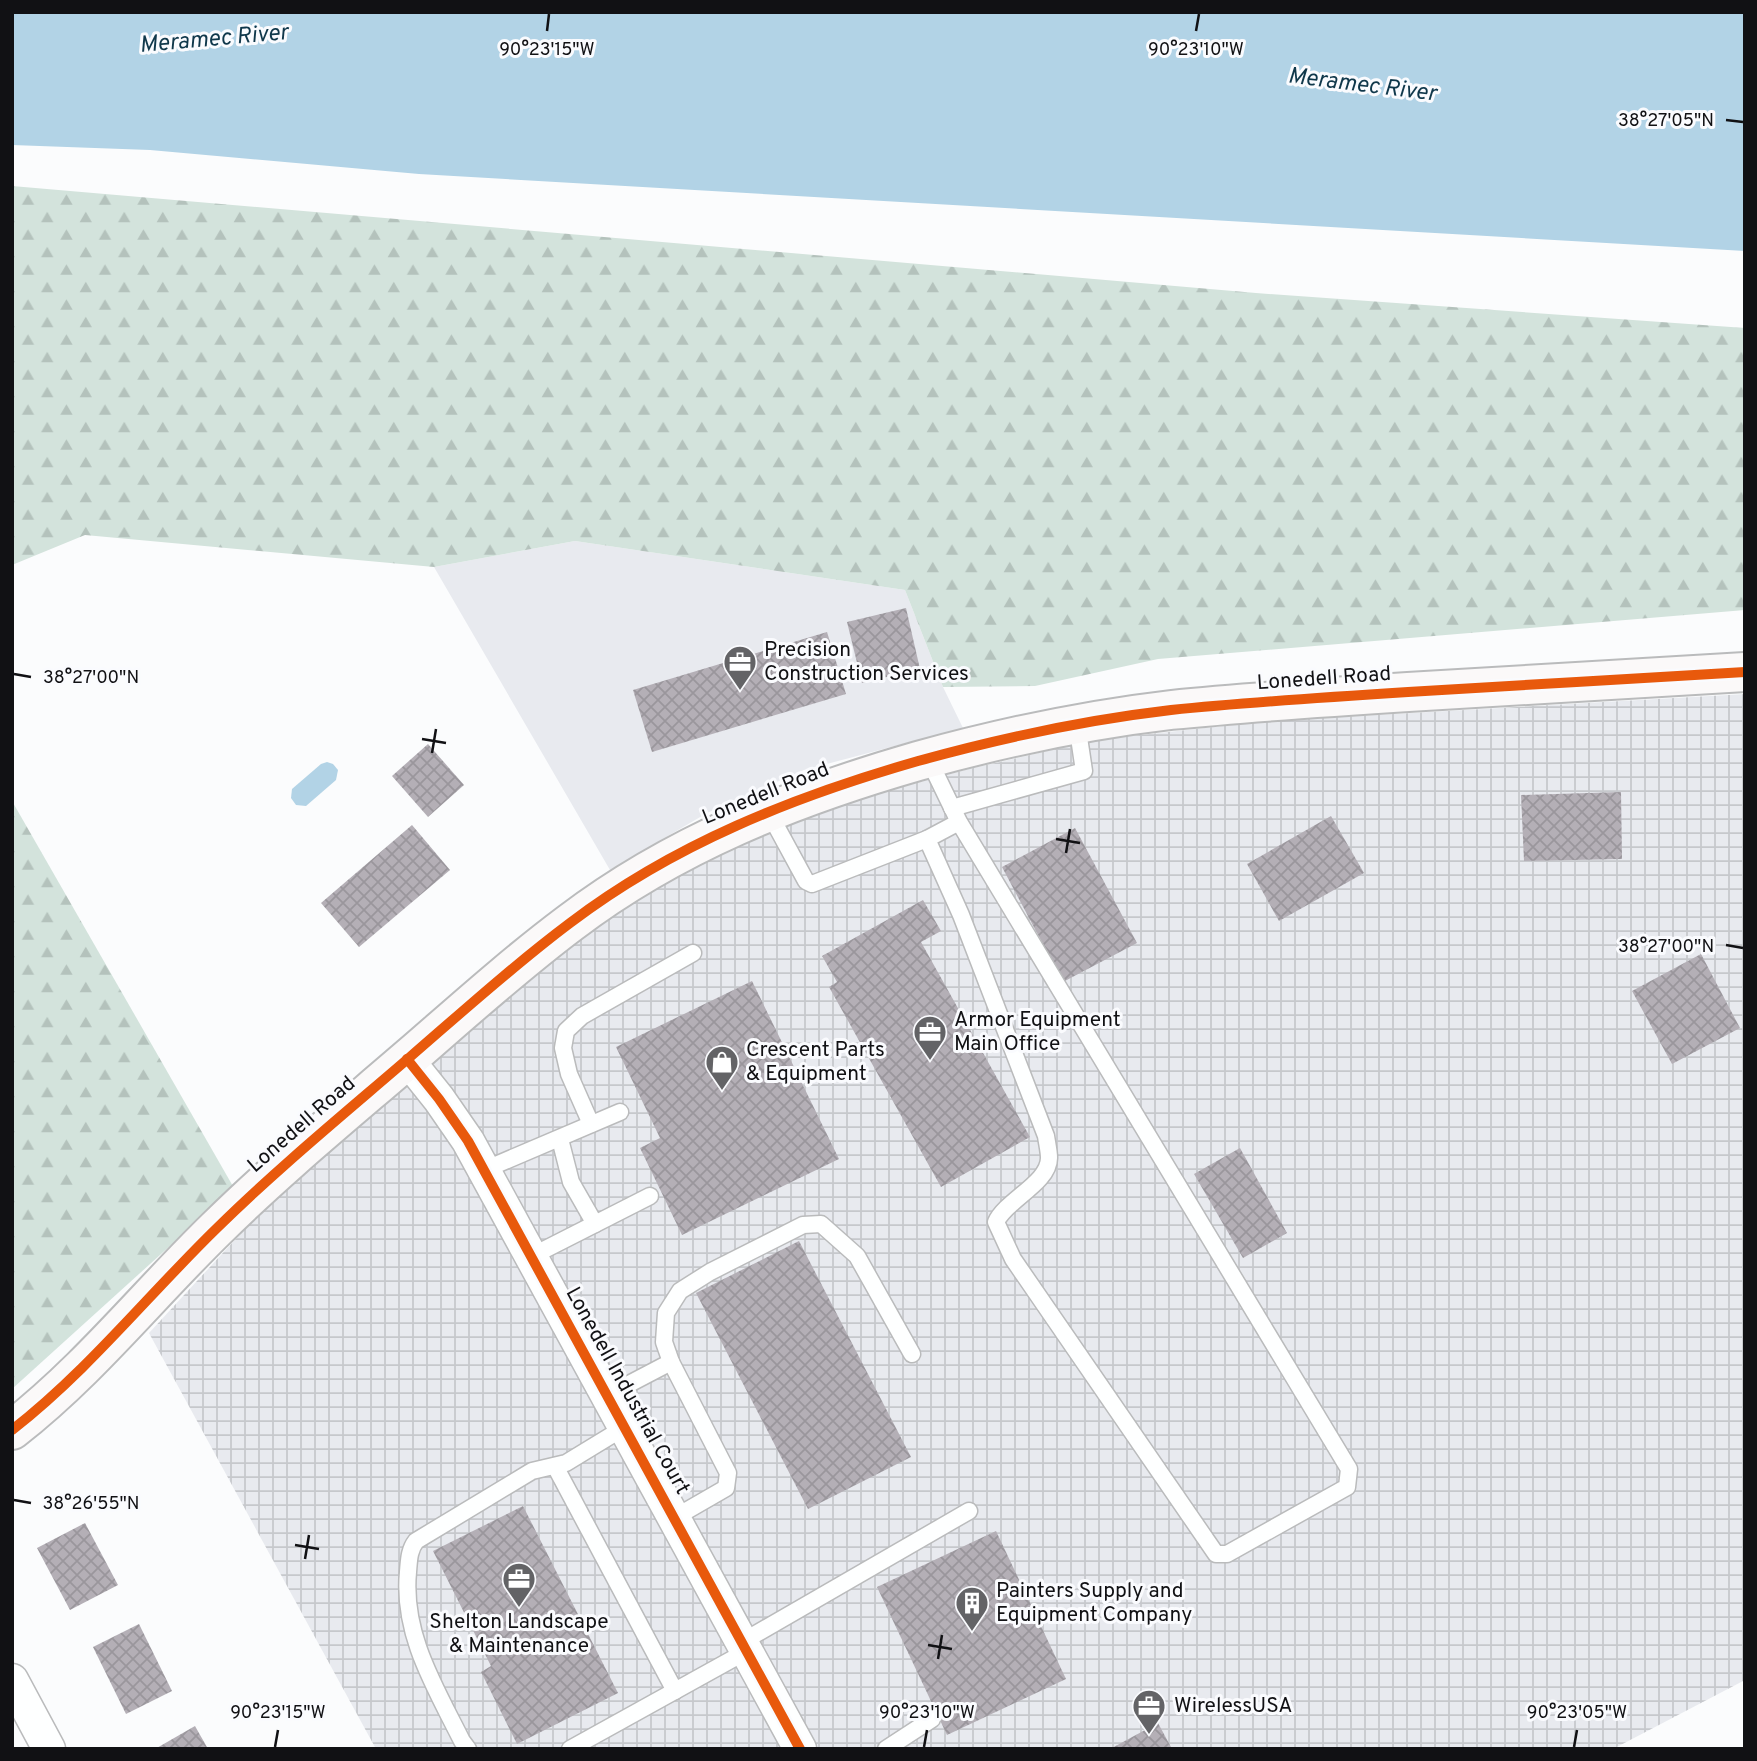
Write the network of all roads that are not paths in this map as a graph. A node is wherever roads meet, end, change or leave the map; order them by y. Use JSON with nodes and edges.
{"nodes":[{"id":1,"x":1745,"y":672,"type":"edge"},
{"id":2,"x":1077,"y":724,"type":"junction"},
{"id":3,"x":928,"y":758,"type":"junction"},
{"id":4,"x":768,"y":811,"type":"junction"},
{"id":5,"x":955,"y":815,"type":"junction"},
{"id":6,"x":927,"y":839,"type":"junction"},
{"id":7,"x":692,"y":953,"type":"dead end"},
{"id":8,"x":407,"y":1059,"type":"junction"},
{"id":9,"x":620,"y":1112,"type":"dead end"},
{"id":10,"x":591,"y":1124,"type":"junction"},
{"id":11,"x":560,"y":1139,"type":"junction"},
{"id":12,"x":484,"y":1170,"type":"junction"},
{"id":13,"x":650,"y":1196,"type":"dead end"},
{"id":14,"x":595,"y":1224,"type":"junction"},
{"id":15,"x":532,"y":1256,"type":"junction"},
{"id":16,"x":912,"y":1354,"type":"dead end"},
{"id":17,"x":671,"y":1362,"type":"junction"},
{"id":18,"x":608,"y":1395,"type":"junction"},
{"id":19,"x":625,"y":1427,"type":"junction"},
{"id":20,"x":12,"y":1430,"type":"edge"},
{"id":21,"x":555,"y":1466,"type":"junction"},
{"id":22,"x":968,"y":1511,"type":"dead end"},
{"id":23,"x":674,"y":1518,"type":"junction"},
{"id":24,"x":745,"y":1646,"type":"junction"},
{"id":25,"x":12,"y":1680,"type":"edge"},
{"id":26,"x":675,"y":1691,"type":"junction"},
{"id":27,"x":932,"y":1719,"type":"dead end"},
{"id":28,"x":49,"y":1749,"type":"edge"},
{"id":29,"x":468,"y":1749,"type":"edge"},
{"id":30,"x":570,"y":1749,"type":"edge"},
{"id":31,"x":800,"y":1749,"type":"edge"},
{"id":32,"x":886,"y":1749,"type":"edge"}],
"edges":[{"from":1,"to":2,"type":"street","name":"Lonedell Road"},
{"from":2,"to":3,"type":"street","name":"Lonedell Road"},
{"from":2,"to":5,"type":"lane"},
{"from":3,"to":4,"type":"street","name":"Lonedell Road"},
{"from":3,"to":5,"type":"lane"},
{"from":4,"to":6,"type":"lane"},
{"from":4,"to":8,"type":"street","name":"Lonedell Road"},
{"from":5,"to":6,"type":"lane"},
{"from":5,"to":6,"type":"lane"},
{"from":7,"to":10,"type":"lane"},
{"from":8,"to":12,"type":"street","name":"Lonedell Industrial Court"},
{"from":8,"to":20,"type":"street","name":"Lonedell Road"},
{"from":9,"to":10,"type":"lane"},
{"from":10,"to":11,"type":"lane"},
{"from":11,"to":12,"type":"lane"},
{"from":11,"to":14,"type":"lane"},
{"from":12,"to":15,"type":"street","name":"Lonedell Industrial Court"},
{"from":13,"to":14,"type":"lane"},
{"from":14,"to":15,"type":"lane"},
{"from":15,"to":18,"type":"street","name":"Lonedell Industrial Court"},
{"from":16,"to":17,"type":"lane"},
{"from":17,"to":18,"type":"lane"},
{"from":17,"to":23,"type":"lane"},
{"from":18,"to":19,"type":"street","name":"Lonedell Industrial Court"},
{"from":19,"to":21,"type":"lane"},
{"from":19,"to":23,"type":"street","name":"Lonedell Industrial Court"},
{"from":21,"to":26,"type":"lane"},
{"from":21,"to":29,"type":"lane"},
{"from":22,"to":24,"type":"lane"},
{"from":23,"to":24,"type":"street","name":"Lonedell Industrial Court"},
{"from":24,"to":26,"type":"lane"},
{"from":24,"to":31,"type":"street","name":"Lonedell Industrial Court"},
{"from":25,"to":28,"type":"street"},
{"from":26,"to":30,"type":"lane"},
{"from":27,"to":32,"type":"lane"}]}
